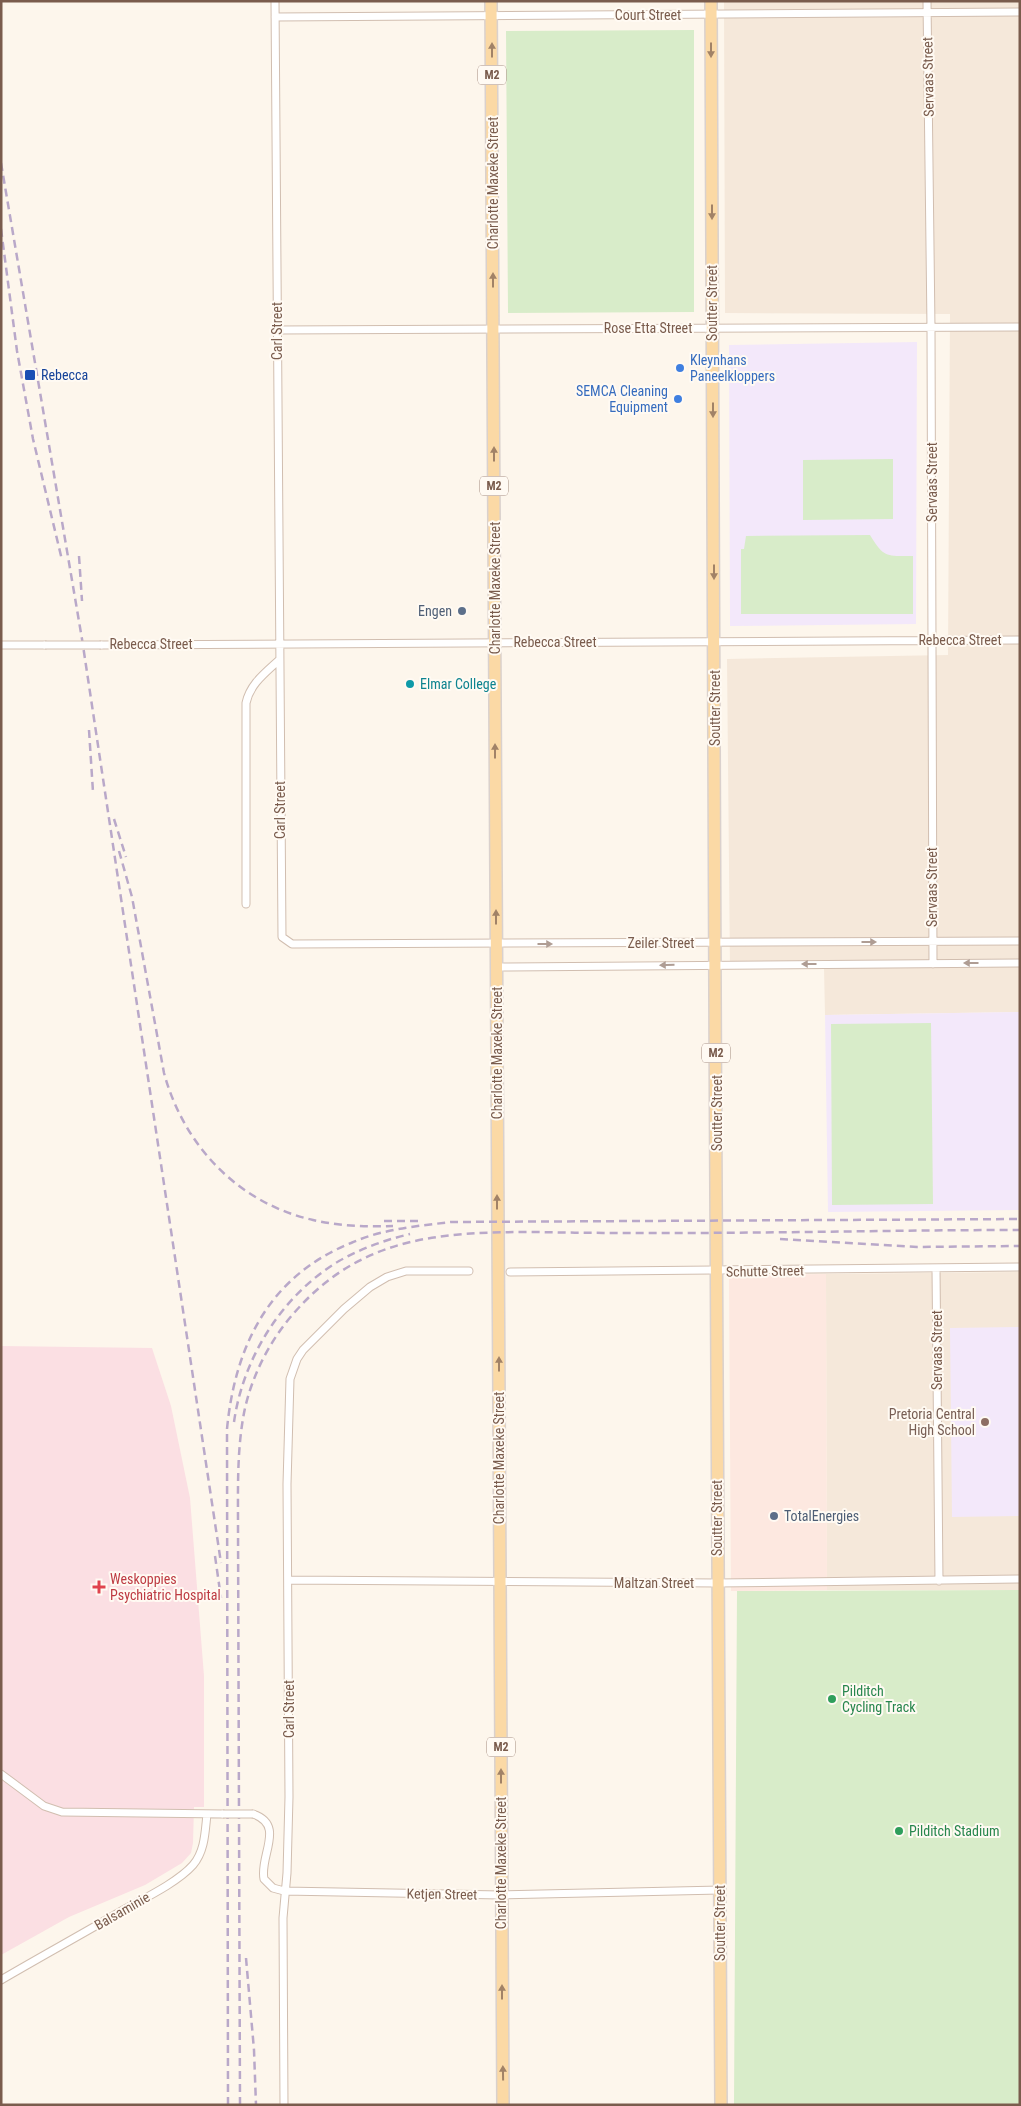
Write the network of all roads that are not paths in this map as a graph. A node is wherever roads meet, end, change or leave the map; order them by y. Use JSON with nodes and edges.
{"nodes":[{"id":1,"x":275,"y":1,"type":"edge"},
{"id":2,"x":491,"y":1,"type":"edge"},
{"id":3,"x":710,"y":1,"type":"edge"},
{"id":4,"x":927,"y":1,"type":"edge"},
{"id":5,"x":927,"y":12,"type":"junction"},
{"id":6,"x":1020,"y":12,"type":"edge"},
{"id":7,"x":711,"y":15,"type":"junction"},
{"id":8,"x":491,"y":16,"type":"junction"},
{"id":9,"x":275,"y":17,"type":"junction"},
{"id":10,"x":1020,"y":327,"type":"edge"},
{"id":11,"x":713,"y":328,"type":"junction"},
{"id":12,"x":932,"y":328,"type":"junction"},
{"id":13,"x":493,"y":329,"type":"junction"},
{"id":14,"x":277,"y":330,"type":"junction"},
{"id":15,"x":932,"y":640,"type":"junction"},
{"id":16,"x":1020,"y":640,"type":"edge"},
{"id":17,"x":714,"y":641,"type":"junction"},
{"id":18,"x":495,"y":643,"type":"junction"},
{"id":19,"x":279,"y":644,"type":"junction"},
{"id":20,"x":1,"y":645,"type":"edge"},
{"id":21,"x":279,"y":660,"type":"junction"},
{"id":22,"x":246,"y":904,"type":"dead end"},
{"id":23,"x":1020,"y":941,"type":"edge"},
{"id":24,"x":932,"y":942,"type":"junction"},
{"id":25,"x":715,"y":943,"type":"junction"},
{"id":26,"x":302,"y":944,"type":"joint"},
{"id":27,"x":497,"y":944,"type":"junction"},
{"id":28,"x":1020,"y":963,"type":"edge"},
{"id":29,"x":933,"y":964,"type":"junction"},
{"id":30,"x":715,"y":965,"type":"junction"},
{"id":31,"x":497,"y":967,"type":"junction"},
{"id":32,"x":1020,"y":1267,"type":"edge"},
{"id":33,"x":936,"y":1268,"type":"junction"},
{"id":34,"x":469,"y":1271,"type":"dead end"},
{"id":35,"x":510,"y":1272,"type":"dead end"},
{"id":36,"x":718,"y":1272,"type":"junction"},
{"id":37,"x":1020,"y":1579,"type":"edge"},
{"id":38,"x":288,"y":1580,"type":"junction"},
{"id":39,"x":939,"y":1581,"type":"junction"},
{"id":40,"x":500,"y":1582,"type":"junction"},
{"id":41,"x":717,"y":1583,"type":"junction"},
{"id":42,"x":1,"y":1774,"type":"edge"},
{"id":43,"x":207,"y":1814,"type":"junction"},
{"id":44,"x":720,"y":1890,"type":"junction"},
{"id":45,"x":284,"y":1891,"type":"junction"},
{"id":46,"x":501,"y":1895,"type":"junction"},
{"id":47,"x":1,"y":1980,"type":"edge"},
{"id":48,"x":284,"y":2105,"type":"edge"},
{"id":49,"x":503,"y":2105,"type":"edge"},
{"id":50,"x":722,"y":2105,"type":"edge"}],
"edges":[{"from":1,"to":9,"type":"street","name":"Carl Street"},
{"from":2,"to":8,"type":"main road","name":"Charlotte Maxeke Street","number":"M2"},
{"from":3,"to":7,"type":"main road","name":"Soutter Street","number":"M2"},
{"from":4,"to":5,"type":"street","name":"Servaas Street"},
{"from":5,"to":6,"type":"street","name":"Court Street"},
{"from":5,"to":7,"type":"street","name":"Court Street"},
{"from":5,"to":12,"type":"street","name":"Servaas Street"},
{"from":7,"to":8,"type":"street","name":"Court Street"},
{"from":7,"to":11,"type":"main road","name":"Soutter Street","number":"M2","one_way":true},
{"from":8,"to":9,"type":"street","name":"Court Street"},
{"from":13,"to":8,"type":"main road","name":"Charlotte Maxeke Street","number":"M2","one_way":true},
{"from":9,"to":14,"type":"street","name":"Carl Street"},
{"from":10,"to":12,"type":"street","name":"Rose Etta Street"},
{"from":11,"to":12,"type":"street","name":"Rose Etta Street"},
{"from":11,"to":13,"type":"street","name":"Rose Etta Street"},
{"from":11,"to":17,"type":"main road","name":"Soutter Street","number":"M2","one_way":true},
{"from":12,"to":15,"type":"street","name":"Servaas Street"},
{"from":13,"to":14,"type":"street","name":"Rose Etta Street"},
{"from":18,"to":13,"type":"main road","name":"Charlotte Maxeke Street","number":"M2","one_way":true},
{"from":14,"to":19,"type":"street","name":"Carl Street"},
{"from":15,"to":16,"type":"street","name":"Rebecca Street"},
{"from":15,"to":17,"type":"street","name":"Rebecca Street"},
{"from":15,"to":24,"type":"street","name":"Servaas Street"},
{"from":17,"to":18,"type":"street","name":"Rebecca Street"},
{"from":17,"to":25,"type":"main road","name":"Soutter Street","number":"M2"},
{"from":18,"to":19,"type":"street","name":"Rebecca Street"},
{"from":27,"to":18,"type":"main road","name":"Charlotte Maxeke Street","number":"M2","one_way":true},
{"from":19,"to":20,"type":"street","name":"Rebecca Street","bridge":true},
{"from":19,"to":21,"type":"street","name":"Carl Street"},
{"from":21,"to":22,"type":"street"},
{"from":21,"to":26,"type":"street","name":"Carl Street"},
{"from":23,"to":24,"type":"street","name":"Zeiler Street"},
{"from":25,"to":24,"type":"street","name":"Zeiler Street","one_way":true},
{"from":24,"to":29,"type":"street","name":"Servaas Street"},
{"from":27,"to":25,"type":"street","name":"Zeiler Street","one_way":true},
{"from":25,"to":30,"type":"main road","name":"Soutter Street","number":"M2"},
{"from":26,"to":27,"type":"street","name":"Zeiler Street"},
{"from":27,"to":31,"type":"main road","name":"Charlotte Maxeke Street","number":"M2"},
{"from":28,"to":29,"type":"street","name":"Zeiler Street","one_way":true},
{"from":29,"to":30,"type":"street","name":"Zeiler Street","one_way":true},
{"from":30,"to":31,"type":"street","name":"Zeiler Street","one_way":true},
{"from":30,"to":36,"type":"main road","name":"Soutter Street","number":"M2"},
{"from":40,"to":31,"type":"main road","name":"Charlotte Maxeke Street","number":"M2","one_way":true},
{"from":32,"to":33,"type":"street","name":"Schutte Street"},
{"from":33,"to":36,"type":"street","name":"Schutte Street"},
{"from":33,"to":39,"type":"street","name":"Servaas Street"},
{"from":34,"to":38,"type":"street","name":"Carl Street"},
{"from":35,"to":36,"type":"street","name":"Schutte Street"},
{"from":36,"to":41,"type":"main road","name":"Soutter Street","number":"M2"},
{"from":37,"to":39,"type":"street","name":"Maltzan Street"},
{"from":38,"to":40,"type":"street","name":"Maltzan Street"},
{"from":38,"to":45,"type":"street","name":"Carl Street"},
{"from":39,"to":41,"type":"street","name":"Maltzan Street"},
{"from":40,"to":41,"type":"street","name":"Maltzan Street"},
{"from":46,"to":40,"type":"main road","name":"Charlotte Maxeke Street","number":"M2","one_way":true},
{"from":41,"to":44,"type":"main road","name":"Soutter Street","number":"M2"},
{"from":42,"to":43,"type":"street"},
{"from":43,"to":45,"type":"street","bridge":true},
{"from":43,"to":47,"type":"street","name":"Balsaminie"},
{"from":44,"to":46,"type":"street","name":"Ketjen Street"},
{"from":44,"to":50,"type":"main road","name":"Soutter Street","number":"M2"},
{"from":45,"to":46,"type":"street","name":"Ketjen Street"},
{"from":45,"to":48,"type":"street","name":"Carl Street"},
{"from":49,"to":46,"type":"main road","name":"Charlotte Maxeke Street","number":"M2","one_way":true}]}
